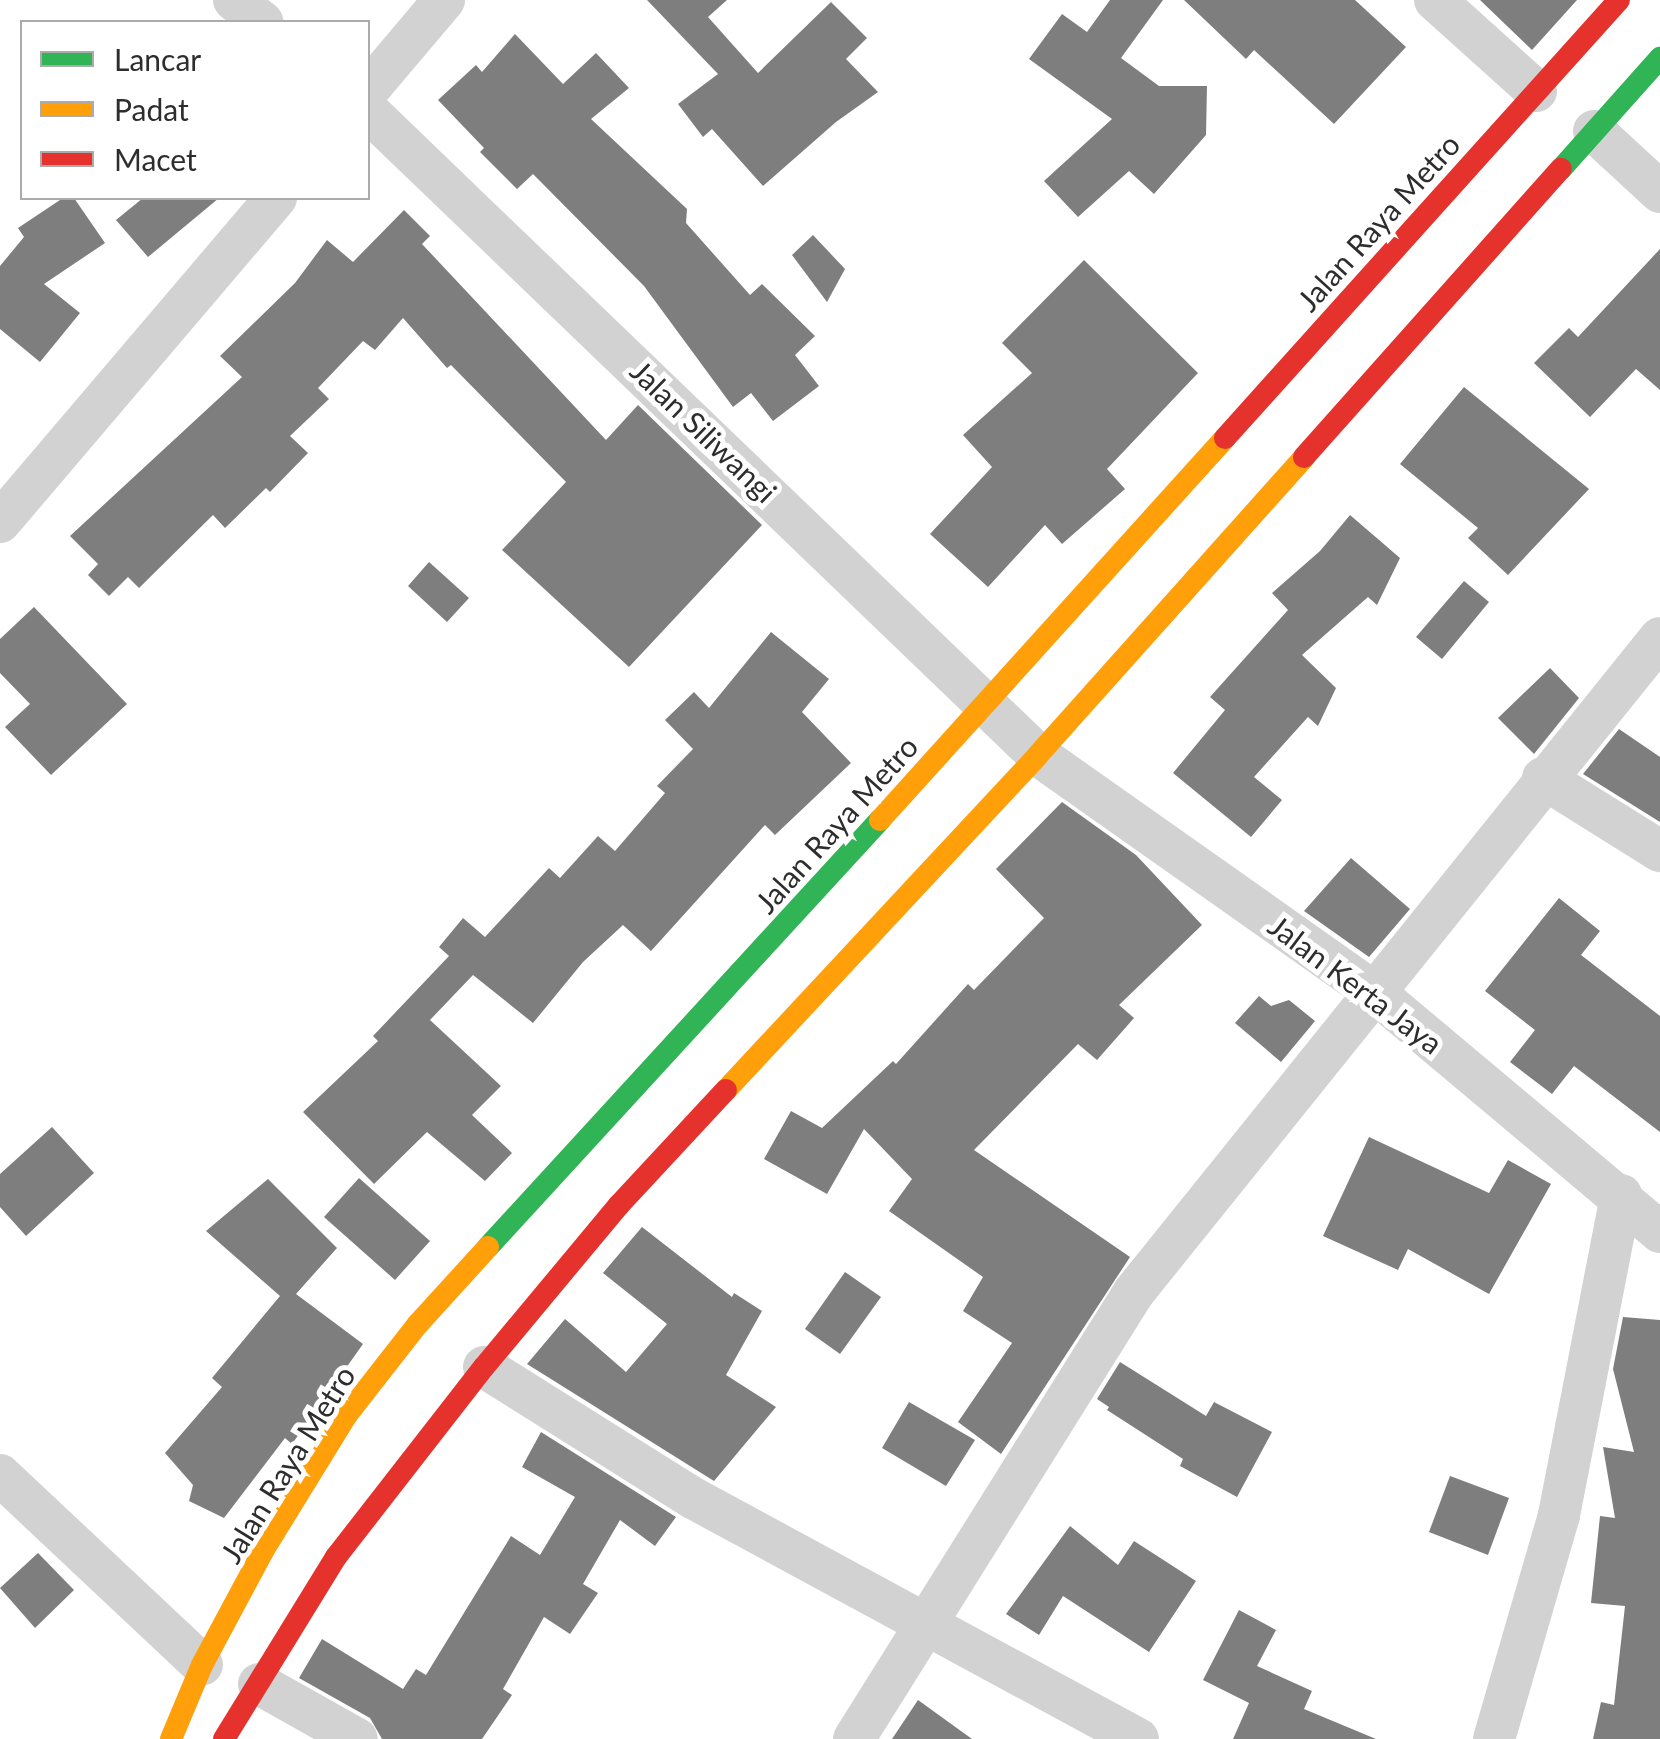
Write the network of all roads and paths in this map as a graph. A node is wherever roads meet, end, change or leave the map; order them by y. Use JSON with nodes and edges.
{"nodes":[{"id":1,"x":234,"y":0,"type":"edge"},
{"id":2,"x":444,"y":0,"type":"edge"},
{"id":3,"x":1435,"y":0,"type":"edge"},
{"id":4,"x":1619,"y":0,"type":"edge"},
{"id":5,"x":259,"y":20,"type":"edge"},
{"id":6,"x":1660,"y":58,"type":"edge"},
{"id":7,"x":370,"y":88,"type":"edge"},
{"id":8,"x":1536,"y":91,"type":"junction"},
{"id":9,"x":370,"y":113,"type":"edge"},
{"id":10,"x":1594,"y":131,"type":"junction"},
{"id":11,"x":1660,"y":192,"type":"edge"},
{"id":12,"x":274,"y":200,"type":"edge"},
{"id":13,"x":0,"y":522,"type":"edge"},
{"id":14,"x":1660,"y":638,"type":"edge"},
{"id":15,"x":985,"y":706,"type":"junction"},
{"id":16,"x":1038,"y":754,"type":"junction"},
{"id":17,"x":1543,"y":778,"type":"junction"},
{"id":18,"x":1660,"y":851,"type":"edge"},
{"id":19,"x":1373,"y":991,"type":"junction"},
{"id":20,"x":1621,"y":1195,"type":"junction"},
{"id":21,"x":1660,"y":1232,"type":"edge"},
{"id":22,"x":484,"y":1366,"type":"junction"},
{"id":23,"x":0,"y":1475,"type":"edge"},
{"id":24,"x":929,"y":1622,"type":"junction"},
{"id":25,"x":202,"y":1666,"type":"junction"},
{"id":26,"x":259,"y":1684,"type":"junction"},
{"id":27,"x":171,"y":1739,"type":"edge"},
{"id":28,"x":224,"y":1739,"type":"edge"},
{"id":29,"x":357,"y":1739,"type":"edge"},
{"id":30,"x":854,"y":1739,"type":"edge"},
{"id":31,"x":1138,"y":1739,"type":"edge"},
{"id":32,"x":1494,"y":1739,"type":"edge"}],
"edges":[{"from":1,"to":5,"type":"street"},
{"from":2,"to":7,"type":"street"},
{"from":3,"to":8,"type":"street"},
{"from":4,"to":8,"type":"highway","name":"Jalan Raya Metro"},
{"from":6,"to":10,"type":"highway"},
{"from":8,"to":15,"type":"highway","name":"Jalan Raya Metro"},
{"from":9,"to":15,"type":"street","name":"Jalan Siliwangi"},
{"from":10,"to":11,"type":"street"},
{"from":10,"to":16,"type":"highway"},
{"from":12,"to":13,"type":"street"},
{"from":14,"to":17,"type":"street"},
{"from":15,"to":16,"type":"street","name":"Jalan Siliwangi"},
{"from":15,"to":25,"type":"highway","name":"Jalan Raya Metro"},
{"from":16,"to":19,"type":"street","name":"Jalan Kerta Jaya"},
{"from":16,"to":22,"type":"highway"},
{"from":17,"to":18,"type":"street"},
{"from":17,"to":19,"type":"street"},
{"from":19,"to":20,"type":"street","name":"Jalan Kerta Jaya"},
{"from":19,"to":24,"type":"street"},
{"from":20,"to":21,"type":"street","name":"Jalan Kerta Jaya"},
{"from":20,"to":32,"type":"street"},
{"from":22,"to":24,"type":"street"},
{"from":22,"to":26,"type":"highway"},
{"from":23,"to":25,"type":"street"},
{"from":24,"to":30,"type":"street"},
{"from":24,"to":31,"type":"street"},
{"from":25,"to":27,"type":"highway","name":"Jalan Raya Metro"},
{"from":26,"to":28,"type":"highway"},
{"from":26,"to":29,"type":"street"}]}
